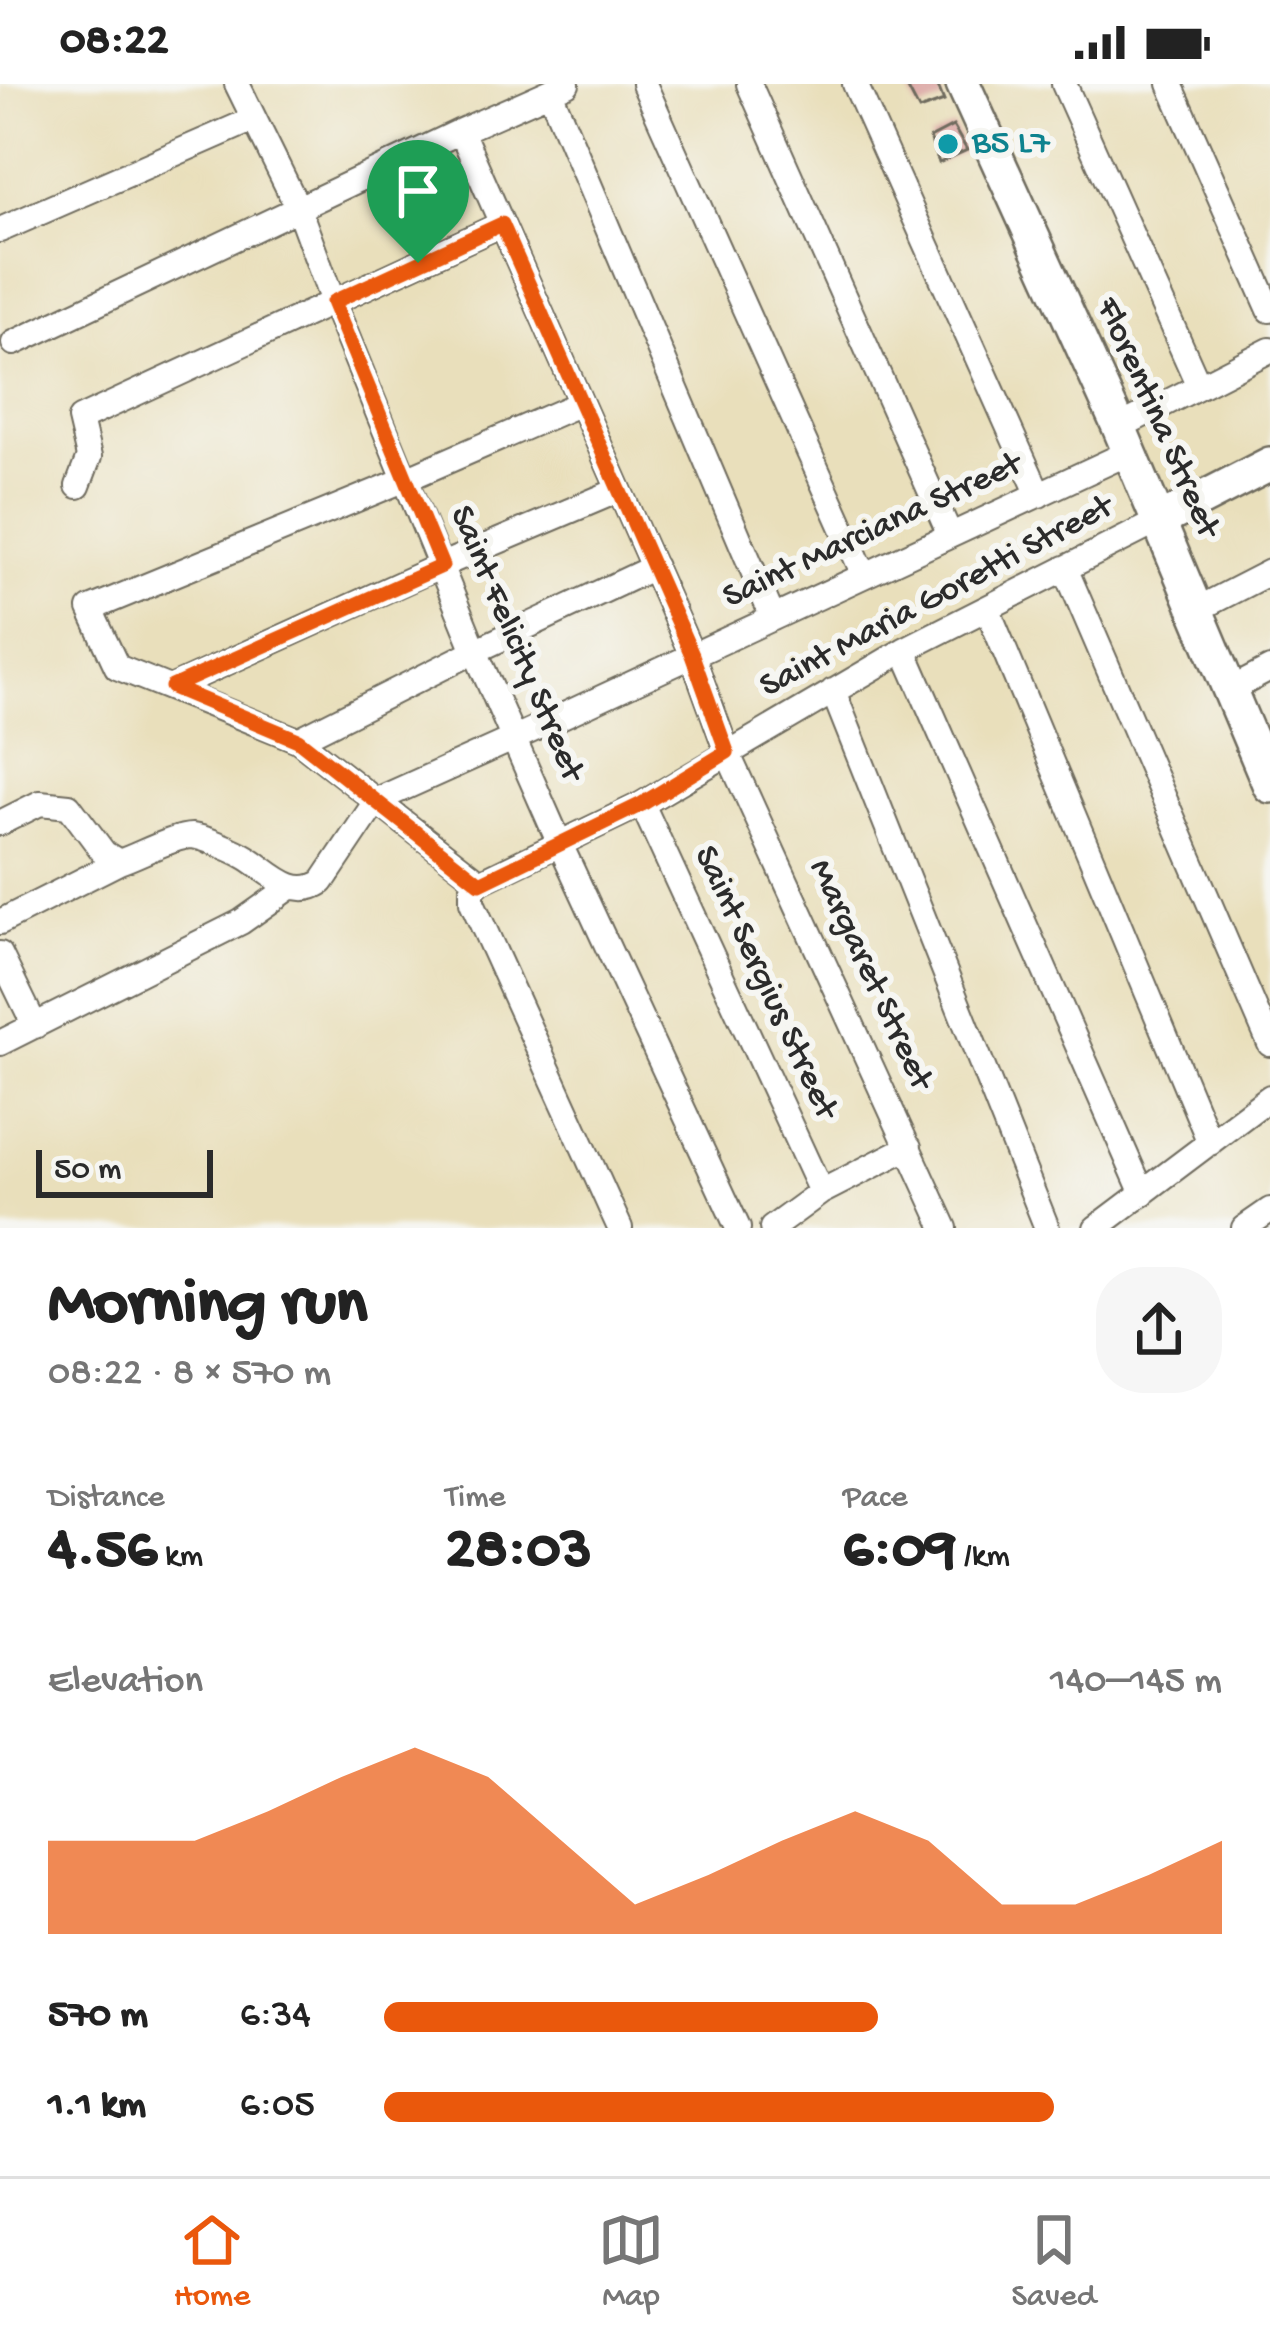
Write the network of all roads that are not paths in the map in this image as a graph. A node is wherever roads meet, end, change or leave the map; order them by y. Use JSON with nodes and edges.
{"nodes":[{"id":1,"x":237,"y":84,"type":"edge"},
{"id":2,"x":644,"y":84,"type":"edge"},
{"id":3,"x":749,"y":84,"type":"edge"},
{"id":4,"x":855,"y":84,"type":"edge"},
{"id":5,"x":963,"y":84,"type":"edge"},
{"id":6,"x":1064,"y":84,"type":"edge"},
{"id":7,"x":1170,"y":84,"type":"edge"},
{"id":8,"x":558,"y":88,"type":"edge"},
{"id":9,"x":254,"y":118,"type":"junction"},
{"id":10,"x":460,"y":130,"type":"junction"},
{"id":11,"x":299,"y":210,"type":"junction"},
{"id":12,"x":502,"y":224,"type":"junction"},
{"id":13,"x":0,"y":230,"type":"edge"},
{"id":14,"x":333,"y":302,"type":"junction"},
{"id":15,"x":1270,"y":310,"type":"edge"},
{"id":16,"x":14,"y":343,"type":"dead end"},
{"id":17,"x":1270,"y":350,"type":"edge"},
{"id":18,"x":1199,"y":386,"type":"junction"},
{"id":19,"x":581,"y":403,"type":"junction"},
{"id":20,"x":1125,"y":439,"type":"junction"},
{"id":21,"x":1270,"y":464,"type":"edge"},
{"id":22,"x":406,"y":479,"type":"junction"},
{"id":23,"x":78,"y":486,"type":"dead end"},
{"id":24,"x":620,"y":490,"type":"junction"},
{"id":25,"x":1039,"y":495,"type":"junction"},
{"id":26,"x":1159,"y":521,"type":"junction"},
{"id":27,"x":950,"y":536,"type":"junction"},
{"id":28,"x":442,"y":566,"type":"junction"},
{"id":29,"x":654,"y":567,"type":"junction"},
{"id":30,"x":1065,"y":568,"type":"junction"},
{"id":31,"x":1270,"y":572,"type":"edge"},
{"id":32,"x":864,"y":575,"type":"junction"},
{"id":33,"x":987,"y":608,"type":"junction"},
{"id":34,"x":1196,"y":610,"type":"junction"},
{"id":35,"x":773,"y":618,"type":"junction"},
{"id":36,"x":904,"y":650,"type":"junction"},
{"id":37,"x":475,"y":651,"type":"junction"},
{"id":38,"x":692,"y":655,"type":"junction"},
{"id":39,"x":1270,"y":669,"type":"edge"},
{"id":40,"x":172,"y":687,"type":"junction"},
{"id":41,"x":1230,"y":689,"type":"junction"},
{"id":42,"x":833,"y":691,"type":"junction"},
{"id":43,"x":515,"y":738,"type":"junction"},
{"id":44,"x":298,"y":740,"type":"junction"},
{"id":45,"x":727,"y":752,"type":"junction"},
{"id":46,"x":1268,"y":776,"type":"edge"},
{"id":47,"x":376,"y":800,"type":"junction"},
{"id":48,"x":642,"y":804,"type":"junction"},
{"id":49,"x":0,"y":823,"type":"edge"},
{"id":50,"x":560,"y":842,"type":"junction"},
{"id":51,"x":119,"y":862,"type":"junction"},
{"id":52,"x":480,"y":883,"type":"junction"},
{"id":53,"x":289,"y":887,"type":"junction"},
{"id":54,"x":0,"y":922,"type":"edge"},
{"id":55,"x":0,"y":954,"type":"edge"},
{"id":56,"x":35,"y":1026,"type":"junction"},
{"id":57,"x":0,"y":1042,"type":"edge"},
{"id":58,"x":1270,"y":1044,"type":"edge"},
{"id":59,"x":1270,"y":1097,"type":"edge"},
{"id":60,"x":1210,"y":1144,"type":"junction"},
{"id":61,"x":908,"y":1147,"type":"junction"},
{"id":62,"x":821,"y":1192,"type":"junction"},
{"id":63,"x":1143,"y":1194,"type":"junction"},
{"id":64,"x":1270,"y":1210,"type":"edge"},
{"id":65,"x":936,"y":1225,"type":"edge"},
{"id":66,"x":620,"y":1228,"type":"edge"},
{"id":67,"x":738,"y":1228,"type":"edge"},
{"id":68,"x":772,"y":1228,"type":"edge"},
{"id":69,"x":1047,"y":1228,"type":"edge"},
{"id":70,"x":1096,"y":1228,"type":"edge"},
{"id":71,"x":1244,"y":1228,"type":"edge"}],
"edges":[{"from":1,"to":9,"type":"street","name":"Saint Felicity Street"},
{"from":2,"to":32,"type":"street"},
{"from":3,"to":27,"type":"street"},
{"from":4,"to":25,"type":"street"},
{"from":5,"to":20,"type":"street","name":"Florentina Street"},
{"from":6,"to":18,"type":"street"},
{"from":7,"to":15,"type":"street"},
{"from":8,"to":10,"type":"street"},
{"from":8,"to":35,"type":"street"},
{"from":9,"to":11,"type":"street","name":"Saint Felicity Street"},
{"from":9,"to":13,"type":"street"},
{"from":10,"to":11,"type":"street"},
{"from":10,"to":12,"type":"street","name":"Margaret Street"},
{"from":11,"to":14,"type":"street","name":"Saint Felicity Street"},
{"from":11,"to":16,"type":"street"},
{"from":12,"to":14,"type":"street"},
{"from":12,"to":19,"type":"street","name":"Margaret Street"},
{"from":14,"to":22,"type":"street","name":"Saint Felicity Street"},
{"from":14,"to":23,"type":"street"},
{"from":17,"to":18,"type":"street","name":"Saint Marciana Street"},
{"from":18,"to":20,"type":"street","name":"Saint Marciana Street"},
{"from":19,"to":22,"type":"street"},
{"from":19,"to":24,"type":"street","name":"Margaret Street"},
{"from":20,"to":25,"type":"street","name":"Saint Marciana Street"},
{"from":20,"to":26,"type":"street","name":"Florentina Street"},
{"from":21,"to":26,"type":"street"},
{"from":22,"to":28,"type":"street","name":"Saint Felicity Street"},
{"from":22,"to":40,"type":"street"},
{"from":24,"to":28,"type":"street"},
{"from":24,"to":29,"type":"street","name":"Margaret Street"},
{"from":25,"to":27,"type":"street","name":"Saint Marciana Street"},
{"from":26,"to":30,"type":"street","name":"Saint Maria Goretti Street"},
{"from":26,"to":34,"type":"street","name":"Florentina Street"},
{"from":27,"to":32,"type":"street","name":"Saint Marciana Street"},
{"from":28,"to":37,"type":"street","name":"Saint Felicity Street"},
{"from":28,"to":40,"type":"street"},
{"from":29,"to":37,"type":"street"},
{"from":29,"to":38,"type":"street","name":"Margaret Street"},
{"from":30,"to":33,"type":"street","name":"Saint Maria Goretti Street"},
{"from":30,"to":58,"type":"street"},
{"from":31,"to":34,"type":"street"},
{"from":32,"to":35,"type":"street","name":"Saint Marciana Street"},
{"from":33,"to":36,"type":"street","name":"Saint Maria Goretti Street"},
{"from":33,"to":60,"type":"street"},
{"from":34,"to":41,"type":"street","name":"Florentina Street"},
{"from":35,"to":38,"type":"street","name":"Saint Marciana Street"},
{"from":36,"to":42,"type":"street","name":"Saint Maria Goretti Street"},
{"from":36,"to":63,"type":"street"},
{"from":37,"to":43,"type":"street","name":"Saint Felicity Street"},
{"from":37,"to":44,"type":"street"},
{"from":38,"to":43,"type":"street","name":"Saint Marciana Street"},
{"from":38,"to":45,"type":"street","name":"Margaret Street"},
{"from":39,"to":41,"type":"street"},
{"from":40,"to":44,"type":"street"},
{"from":41,"to":46,"type":"street","name":"Florentina Street"},
{"from":42,"to":45,"type":"street","name":"Saint Maria Goretti Street"},
{"from":42,"to":69,"type":"street"},
{"from":43,"to":47,"type":"street","name":"Saint Marciana Street"},
{"from":43,"to":50,"type":"street","name":"Saint Felicity Street"},
{"from":44,"to":47,"type":"street"},
{"from":45,"to":48,"type":"street","name":"Saint Maria Goretti Street"},
{"from":45,"to":61,"type":"street","name":"Margaret Street"},
{"from":47,"to":52,"type":"street"},
{"from":47,"to":53,"type":"street"},
{"from":48,"to":50,"type":"street","name":"Saint Maria Goretti Street"},
{"from":48,"to":62,"type":"street","name":"Saint Sergius Street"},
{"from":49,"to":51,"type":"street"},
{"from":50,"to":52,"type":"street","name":"Saint Maria Goretti Street"},
{"from":50,"to":67,"type":"street","name":"Saint Felicity Street"},
{"from":51,"to":53,"type":"street"},
{"from":51,"to":54,"type":"street"},
{"from":52,"to":66,"type":"street"},
{"from":53,"to":56,"type":"street"},
{"from":55,"to":56,"type":"street"},
{"from":56,"to":57,"type":"street"},
{"from":59,"to":60,"type":"street"},
{"from":60,"to":63,"type":"street"},
{"from":61,"to":62,"type":"street"},
{"from":61,"to":65,"type":"street","name":"Margaret Street"},
{"from":62,"to":68,"type":"street"},
{"from":63,"to":70,"type":"street"},
{"from":64,"to":71,"type":"street"}]}
